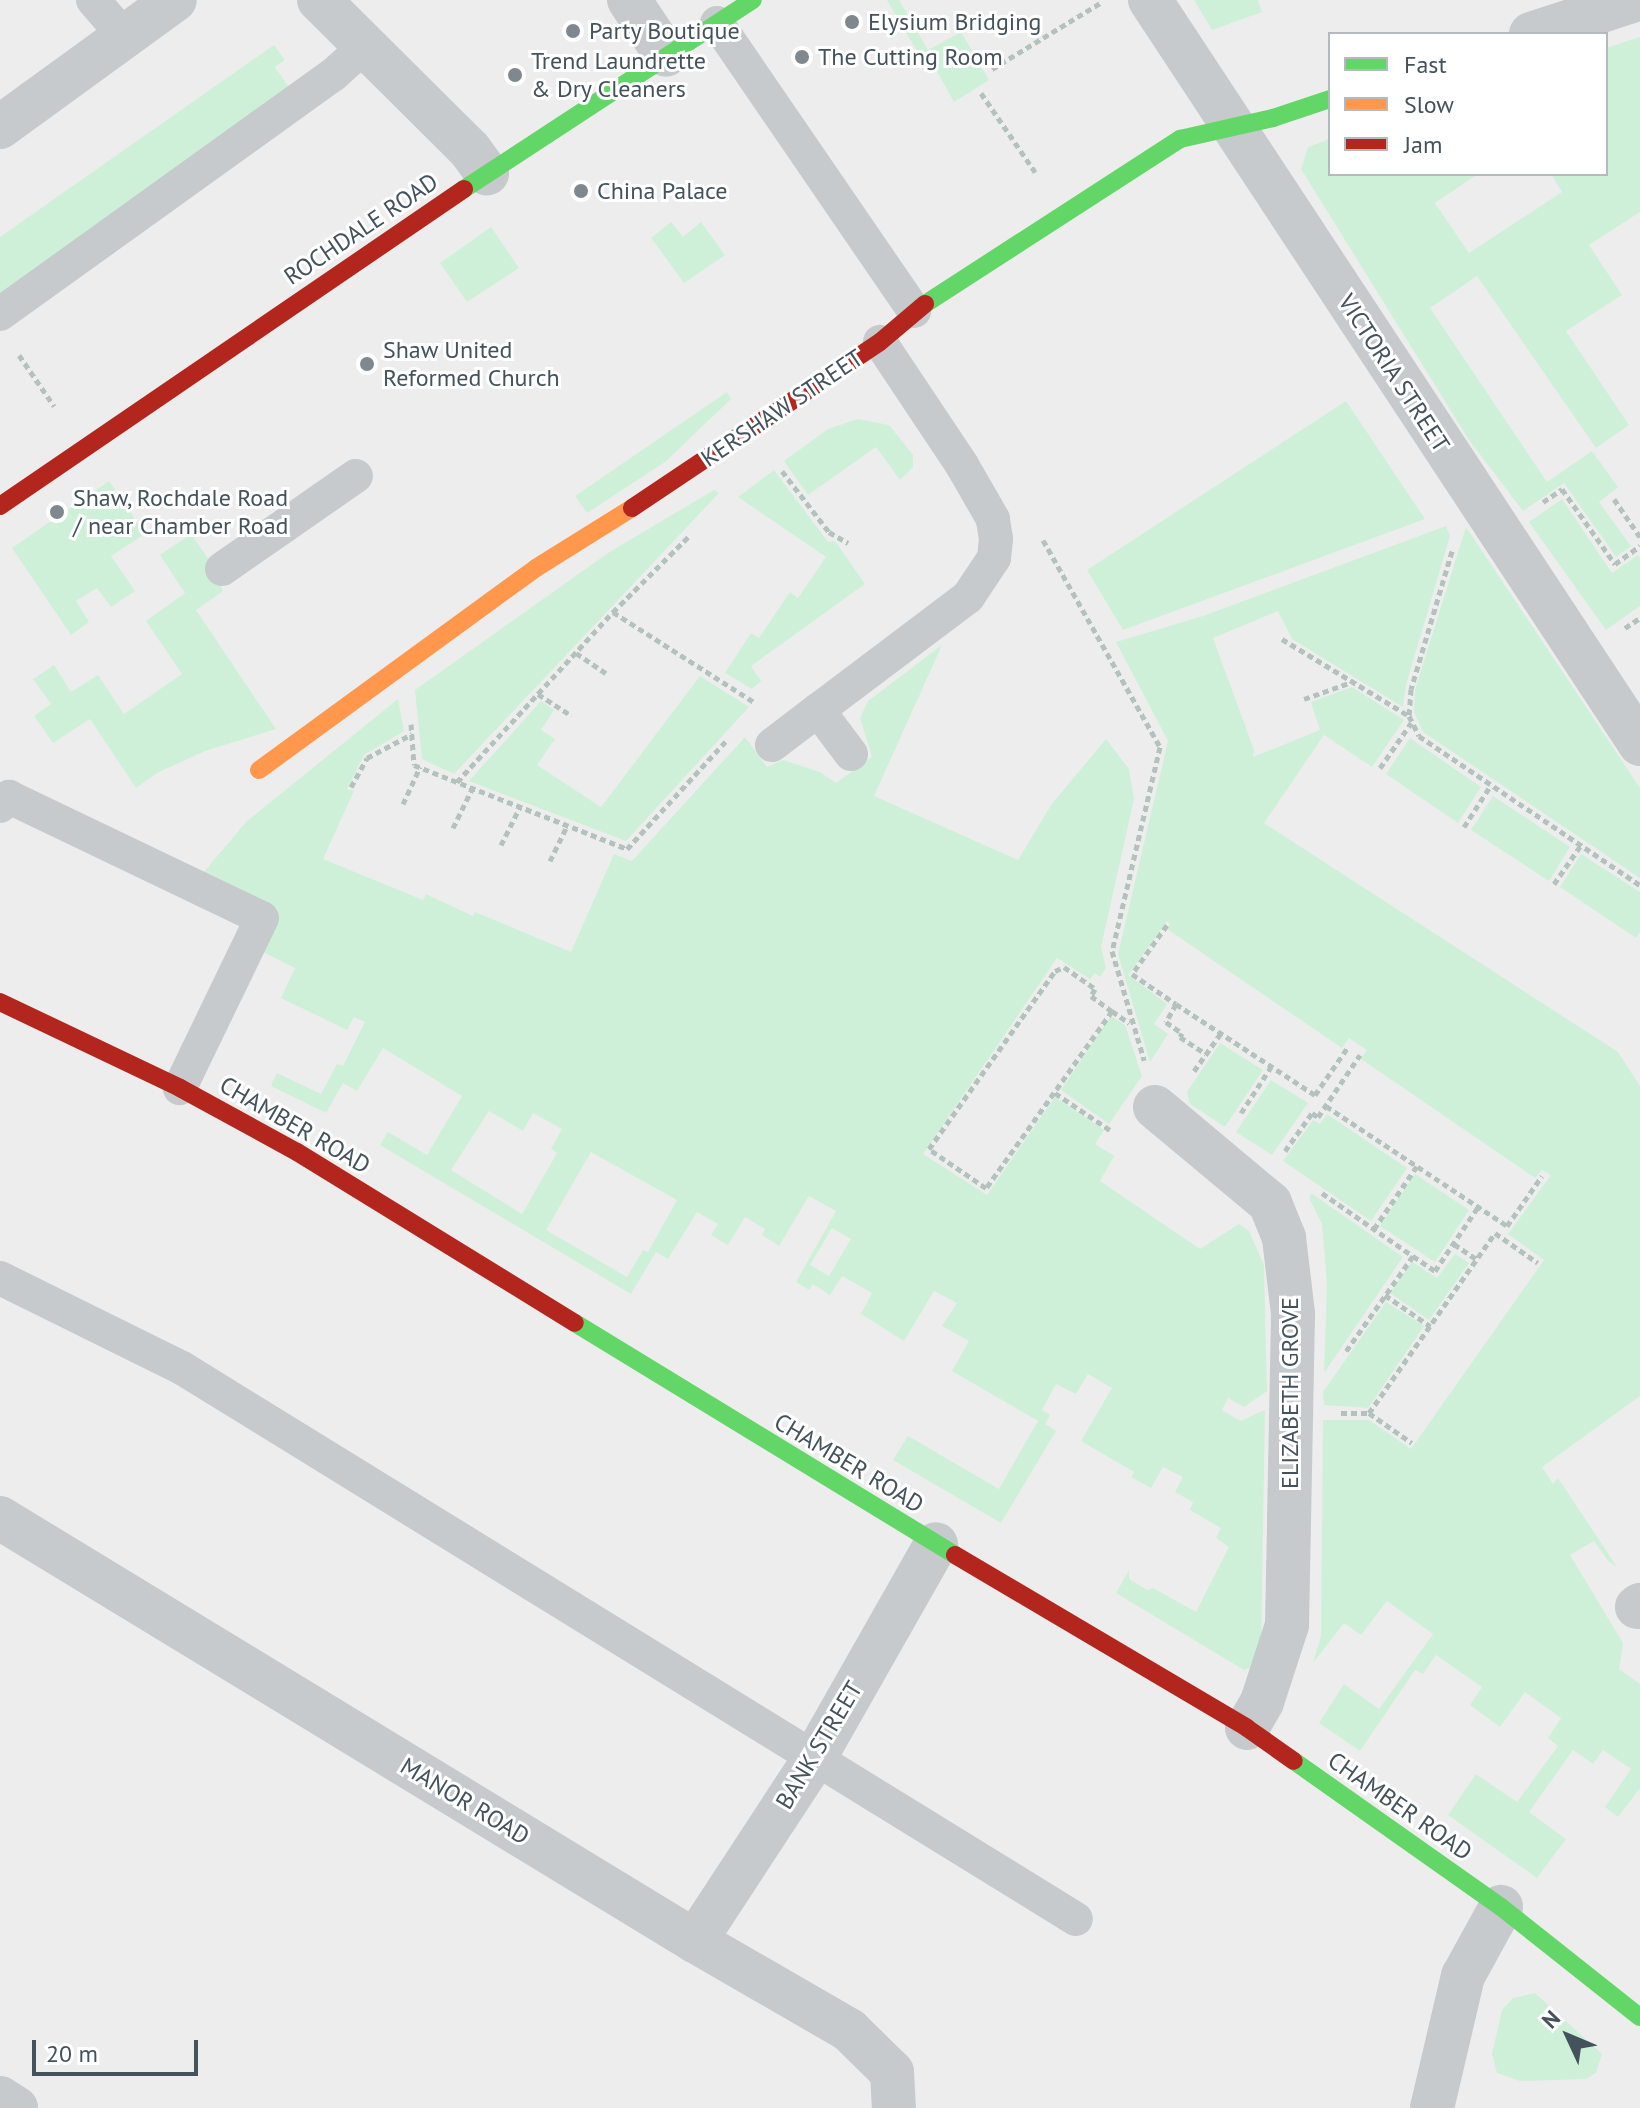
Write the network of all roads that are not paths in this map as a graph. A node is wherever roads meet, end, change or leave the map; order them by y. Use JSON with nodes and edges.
{"nodes":[{"id":1,"x":93,"y":0,"type":"edge"},
{"id":2,"x":175,"y":0,"type":"edge"},
{"id":3,"x":319,"y":0,"type":"edge"},
{"id":4,"x":629,"y":0,"type":"edge"},
{"id":5,"x":753,"y":0,"type":"edge"},
{"id":6,"x":1635,"y":0,"type":"edge"},
{"id":7,"x":1154,"y":1,"type":"edge"},
{"id":8,"x":717,"y":23,"type":"junction"},
{"id":9,"x":1537,"y":32,"type":"edge"},
{"id":10,"x":125,"y":37,"type":"junction"},
{"id":11,"x":366,"y":45,"type":"junction"},
{"id":12,"x":666,"y":55,"type":"junction"},
{"id":13,"x":1328,"y":100,"type":"edge"},
{"id":14,"x":1233,"y":126,"type":"junction"},
{"id":15,"x":0,"y":127,"type":"edge"},
{"id":16,"x":487,"y":173,"type":"junction"},
{"id":17,"x":914,"y":311,"type":"junction"},
{"id":18,"x":0,"y":314,"type":"edge"},
{"id":19,"x":880,"y":342,"type":"junction"},
{"id":20,"x":356,"y":476,"type":"dead end"},
{"id":21,"x":0,"y":506,"type":"edge"},
{"id":22,"x":222,"y":569,"type":"dead end"},
{"id":23,"x":818,"y":710,"type":"junction"},
{"id":24,"x":1640,"y":744,"type":"edge"},
{"id":25,"x":772,"y":745,"type":"dead end"},
{"id":26,"x":851,"y":754,"type":"dead end"},
{"id":27,"x":259,"y":770,"type":"dead end"},
{"id":28,"x":0,"y":806,"type":"edge"},
{"id":29,"x":0,"y":1002,"type":"edge"},
{"id":30,"x":180,"y":1088,"type":"junction"},
{"id":31,"x":1152,"y":1090,"type":"road end"},
{"id":32,"x":0,"y":1278,"type":"edge"},
{"id":33,"x":0,"y":1518,"type":"edge"},
{"id":34,"x":936,"y":1544,"type":"junction"},
{"id":35,"x":1247,"y":1728,"type":"junction"},
{"id":36,"x":814,"y":1759,"type":"junction"},
{"id":37,"x":1501,"y":1907,"type":"junction"},
{"id":38,"x":1076,"y":1919,"type":"dead end"},
{"id":39,"x":695,"y":1941,"type":"junction"},
{"id":40,"x":1640,"y":2017,"type":"edge"},
{"id":41,"x":0,"y":2098,"type":"edge"},
{"id":42,"x":16,"y":2108,"type":"edge"},
{"id":43,"x":894,"y":2108,"type":"edge"},
{"id":44,"x":1432,"y":2108,"type":"edge"}],
"edges":[{"from":1,"to":10,"type":"lane"},
{"from":2,"to":10,"type":"street"},
{"from":3,"to":11,"type":"street"},
{"from":4,"to":12,"type":"street"},
{"from":5,"to":8,"type":"street","name":"ROCHDALE ROAD"},
{"from":6,"to":9,"type":"street"},
{"from":7,"to":14,"type":"street","name":"VICTORIA STREET"},
{"from":8,"to":12,"type":"street","name":"ROCHDALE ROAD"},
{"from":8,"to":17,"type":"lane"},
{"from":10,"to":15,"type":"street"},
{"from":11,"to":16,"type":"street"},
{"from":11,"to":18,"type":"lane"},
{"from":12,"to":16,"type":"street","name":"ROCHDALE ROAD"},
{"from":13,"to":14,"type":"street","name":"KERSHAW STREET"},
{"from":14,"to":17,"type":"street","name":"KERSHAW STREET"},
{"from":14,"to":24,"type":"street","name":"VICTORIA STREET"},
{"from":16,"to":21,"type":"street","name":"ROCHDALE ROAD"},
{"from":17,"to":19,"type":"street","name":"KERSHAW STREET"},
{"from":19,"to":23,"type":"lane"},
{"from":19,"to":27,"type":"street","name":"KERSHAW STREET"},
{"from":20,"to":22,"type":"lane"},
{"from":23,"to":25,"type":"lane"},
{"from":23,"to":26,"type":"lane"},
{"from":28,"to":30,"type":"lane"},
{"from":29,"to":30,"type":"street","name":"CHAMBER ROAD"},
{"from":30,"to":34,"type":"street","name":"CHAMBER ROAD"},
{"from":31,"to":35,"type":"street","name":"ELIZABETH GROVE"},
{"from":32,"to":36,"type":"lane"},
{"from":33,"to":39,"type":"street","name":"MANOR ROAD"},
{"from":34,"to":35,"type":"street","name":"CHAMBER ROAD"},
{"from":34,"to":36,"type":"street","name":"BANK STREET"},
{"from":35,"to":37,"type":"street","name":"CHAMBER ROAD"},
{"from":36,"to":38,"type":"lane"},
{"from":36,"to":39,"type":"street","name":"BANK STREET"},
{"from":37,"to":40,"type":"street","name":"CHAMBER ROAD"},
{"from":37,"to":44,"type":"street"},
{"from":39,"to":43,"type":"street","name":"MANOR ROAD"},
{"from":41,"to":42,"type":"street"}]}
